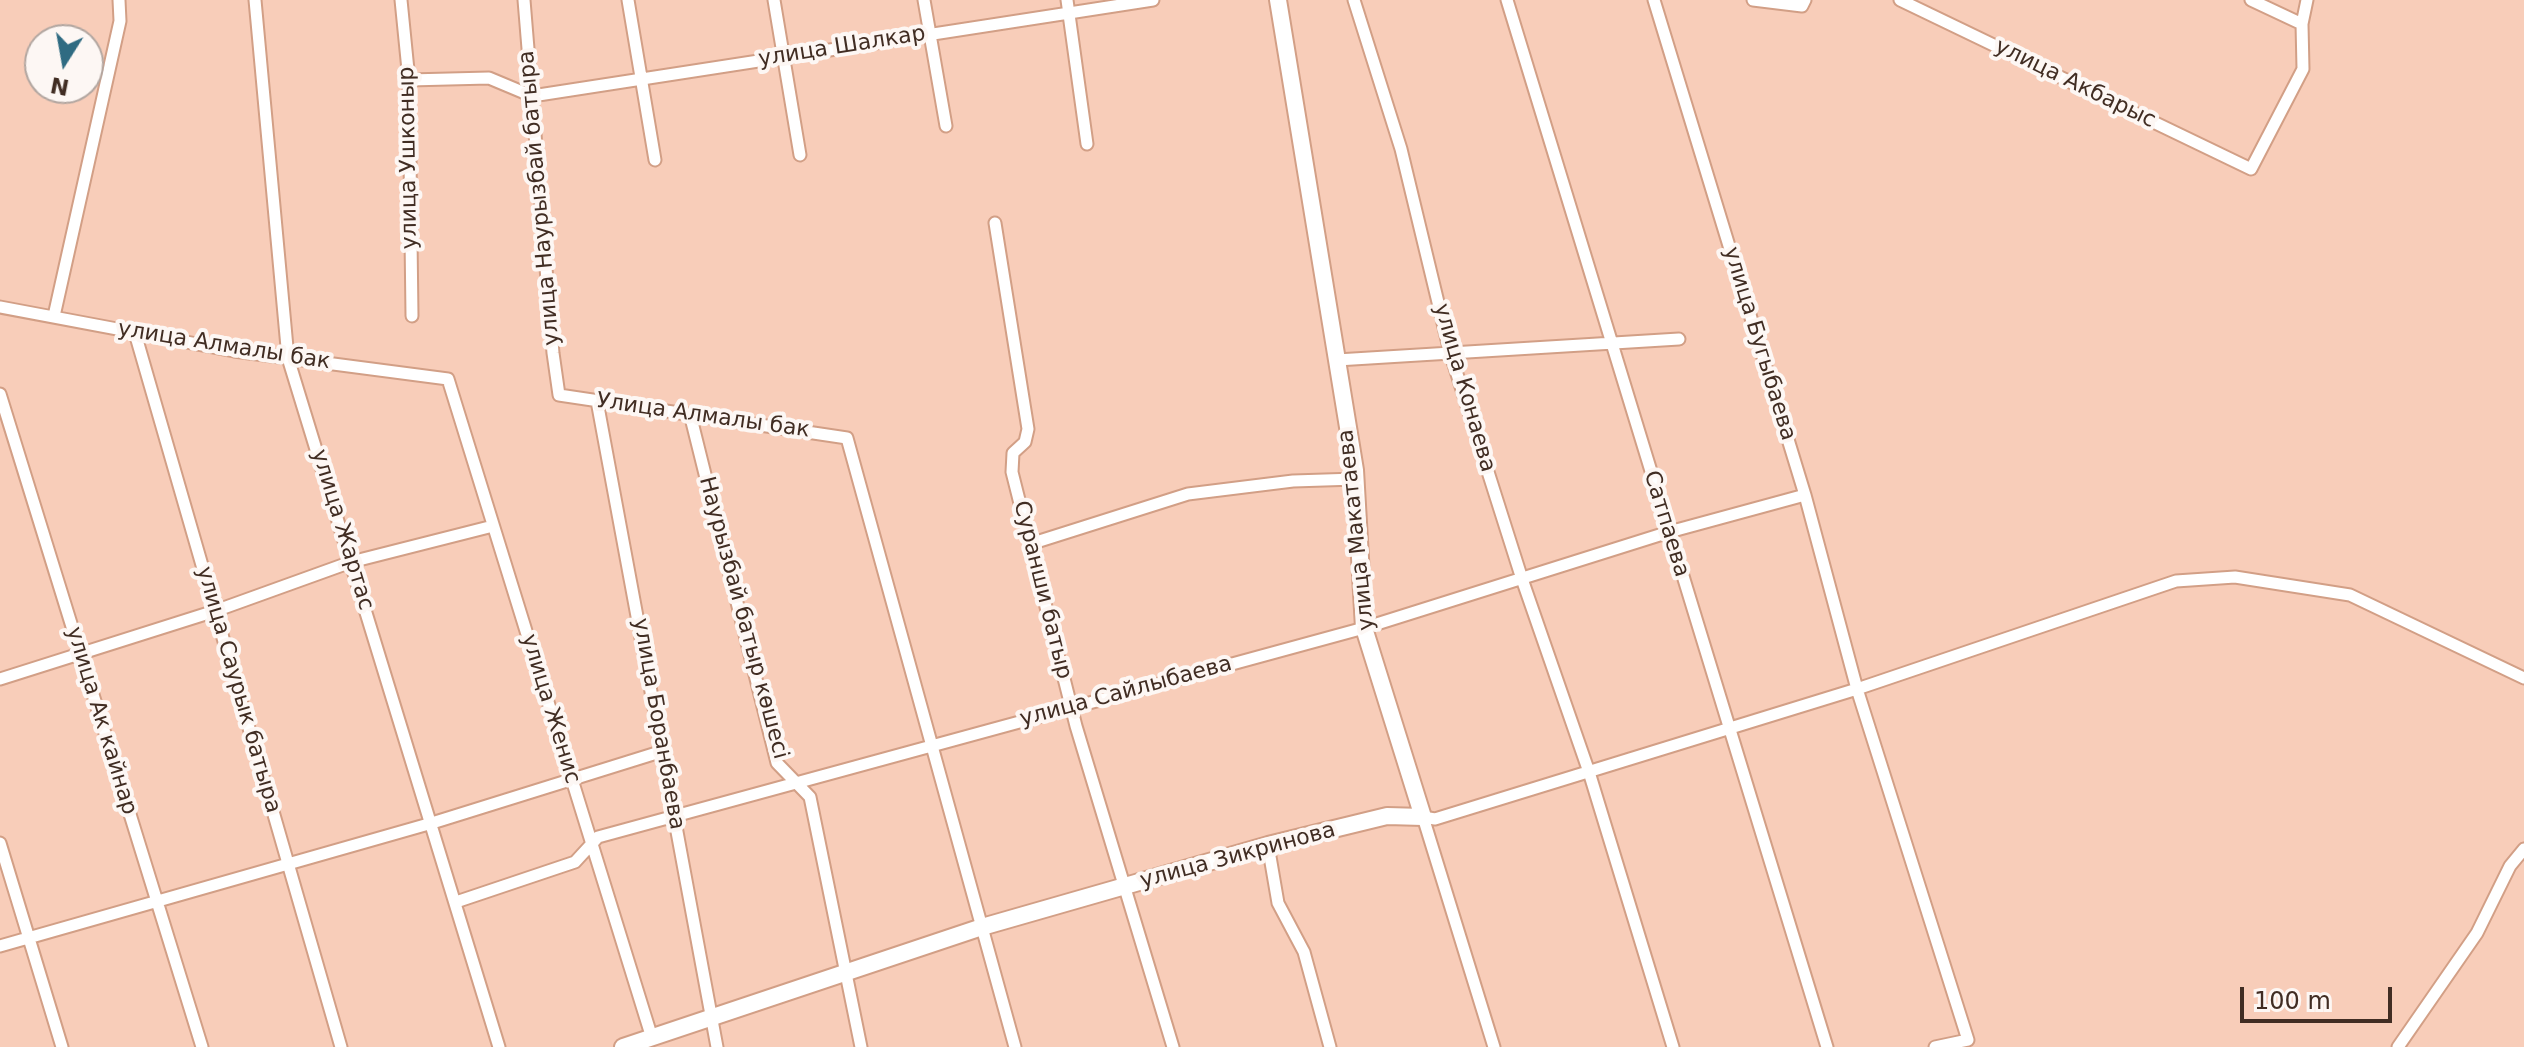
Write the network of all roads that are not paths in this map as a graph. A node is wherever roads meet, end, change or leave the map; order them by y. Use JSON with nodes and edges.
{"nodes":[{"id":1,"x":119,"y":0,"type":"edge"},
{"id":2,"x":255,"y":0,"type":"edge"},
{"id":3,"x":401,"y":0,"type":"edge"},
{"id":4,"x":524,"y":0,"type":"edge"},
{"id":5,"x":628,"y":0,"type":"edge"},
{"id":6,"x":774,"y":0,"type":"edge"},
{"id":7,"x":924,"y":0,"type":"edge"},
{"id":8,"x":1067,"y":0,"type":"edge"},
{"id":9,"x":1153,"y":0,"type":"edge"},
{"id":10,"x":1278,"y":0,"type":"edge"},
{"id":11,"x":1354,"y":0,"type":"edge"},
{"id":12,"x":1507,"y":0,"type":"edge"},
{"id":13,"x":1654,"y":0,"type":"edge"},
{"id":14,"x":1753,"y":0,"type":"edge"},
{"id":15,"x":1805,"y":0,"type":"edge"},
{"id":16,"x":1900,"y":0,"type":"edge"},
{"id":17,"x":2251,"y":0,"type":"edge"},
{"id":18,"x":2307,"y":0,"type":"edge"},
{"id":19,"x":1069,"y":13,"type":"junction"},
{"id":20,"x":2302,"y":24,"type":"junction"},
{"id":21,"x":930,"y":34,"type":"junction"},
{"id":22,"x":784,"y":56,"type":"junction"},
{"id":23,"x":643,"y":78,"type":"junction"},
{"id":24,"x":409,"y":80,"type":"junction"},
{"id":25,"x":532,"y":96,"type":"junction"},
{"id":26,"x":946,"y":126,"type":"dead end"},
{"id":27,"x":1087,"y":144,"type":"dead end"},
{"id":28,"x":800,"y":155,"type":"dead end"},
{"id":29,"x":655,"y":160,"type":"dead end"},
{"id":30,"x":995,"y":223,"type":"dead end"},
{"id":31,"x":0,"y":307,"type":"edge"},
{"id":32,"x":54,"y":316,"type":"junction"},
{"id":33,"x":412,"y":316,"type":"dead end"},
{"id":34,"x":135,"y":333,"type":"junction"},
{"id":35,"x":1679,"y":339,"type":"dead end"},
{"id":36,"x":1609,"y":341,"type":"junction"},
{"id":37,"x":1450,"y":352,"type":"junction"},
{"id":38,"x":288,"y":358,"type":"junction"},
{"id":39,"x":1337,"y":360,"type":"junction"},
{"id":40,"x":448,"y":379,"type":"joint"},
{"id":41,"x":0,"y":394,"type":"edge"},
{"id":42,"x":559,"y":395,"type":"joint"},
{"id":43,"x":597,"y":401,"type":"junction"},
{"id":44,"x":690,"y":414,"type":"junction"},
{"id":45,"x":1356,"y":479,"type":"junction"},
{"id":46,"x":1805,"y":495,"type":"junction"},
{"id":47,"x":493,"y":526,"type":"junction"},
{"id":48,"x":1669,"y":532,"type":"junction"},
{"id":49,"x":1030,"y":544,"type":"junction"},
{"id":50,"x":351,"y":562,"type":"junction"},
{"id":51,"x":1522,"y":579,"type":"junction"},
{"id":52,"x":215,"y":611,"type":"junction"},
{"id":53,"x":1364,"y":628,"type":"junction"},
{"id":54,"x":81,"y":655,"type":"junction"},
{"id":55,"x":2524,"y":678,"type":"edge"},
{"id":56,"x":0,"y":679,"type":"edge"},
{"id":57,"x":1857,"y":689,"type":"junction"},
{"id":58,"x":1071,"y":706,"type":"junction"},
{"id":59,"x":1730,"y":729,"type":"junction"},
{"id":60,"x":932,"y":747,"type":"junction"},
{"id":61,"x":663,"y":751,"type":"junction"},
{"id":62,"x":1589,"y":772,"type":"junction"},
{"id":63,"x":572,"y":780,"type":"junction"},
{"id":64,"x":796,"y":783,"type":"junction"},
{"id":65,"x":675,"y":814,"type":"junction"},
{"id":66,"x":1423,"y":817,"type":"junction"},
{"id":67,"x":432,"y":823,"type":"junction"},
{"id":68,"x":0,"y":843,"type":"edge"},
{"id":69,"x":592,"y":843,"type":"junction"},
{"id":70,"x":1268,"y":845,"type":"junction"},
{"id":71,"x":2524,"y":849,"type":"edge"},
{"id":72,"x":288,"y":864,"type":"junction"},
{"id":73,"x":1124,"y":887,"type":"junction"},
{"id":74,"x":157,"y":902,"type":"junction"},
{"id":75,"x":456,"y":902,"type":"junction"},
{"id":76,"x":982,"y":927,"type":"junction"},
{"id":77,"x":28,"y":937,"type":"junction"},
{"id":78,"x":0,"y":946,"type":"edge"},
{"id":79,"x":843,"y":973,"type":"junction"},
{"id":80,"x":711,"y":1018,"type":"junction"},
{"id":81,"x":652,"y":1038,"type":"junction"},
{"id":82,"x":62,"y":1047,"type":"edge"},
{"id":83,"x":202,"y":1047,"type":"edge"},
{"id":84,"x":341,"y":1047,"type":"edge"},
{"id":85,"x":499,"y":1047,"type":"edge"},
{"id":86,"x":623,"y":1047,"type":"edge"},
{"id":87,"x":717,"y":1047,"type":"edge"},
{"id":88,"x":861,"y":1047,"type":"edge"},
{"id":89,"x":1015,"y":1047,"type":"edge"},
{"id":90,"x":1173,"y":1047,"type":"edge"},
{"id":91,"x":1330,"y":1047,"type":"edge"},
{"id":92,"x":1494,"y":1047,"type":"edge"},
{"id":93,"x":1673,"y":1047,"type":"edge"},
{"id":94,"x":1827,"y":1047,"type":"edge"},
{"id":95,"x":1935,"y":1047,"type":"edge"},
{"id":96,"x":2398,"y":1047,"type":"edge"}],
"edges":[{"from":1,"to":32,"type":"street"},
{"from":2,"to":38,"type":"street","name":"улица Жартас"},
{"from":3,"to":24,"type":"street","name":"улица Ушконыр"},
{"from":4,"to":25,"type":"street","name":"улица Наурызбай батыра"},
{"from":5,"to":23,"type":"street"},
{"from":6,"to":22,"type":"street"},
{"from":7,"to":21,"type":"street"},
{"from":8,"to":19,"type":"street"},
{"from":9,"to":19,"type":"street","name":"улица Шалкар"},
{"from":10,"to":39,"type":"street","name":"улица Макатаева"},
{"from":11,"to":37,"type":"street","name":"улица Конаева"},
{"from":12,"to":36,"type":"street","name":"Сатпаева"},
{"from":13,"to":46,"type":"street","name":"улица Бугыбаева"},
{"from":14,"to":15,"type":"street"},
{"from":16,"to":20,"type":"street","name":"улица Акбарыс"},
{"from":17,"to":20,"type":"street"},
{"from":18,"to":20,"type":"street"},
{"from":19,"to":21,"type":"street","name":"улица Шалкар"},
{"from":19,"to":27,"type":"street"},
{"from":21,"to":22,"type":"street","name":"улица Шалкар"},
{"from":21,"to":26,"type":"street"},
{"from":22,"to":23,"type":"street","name":"улица Шалкар"},
{"from":22,"to":28,"type":"street"},
{"from":23,"to":25,"type":"street","name":"улица Шалкар"},
{"from":23,"to":29,"type":"street"},
{"from":24,"to":25,"type":"street"},
{"from":24,"to":33,"type":"street","name":"улица Ушконыр"},
{"from":25,"to":42,"type":"street","name":"улица Наурызбай батыра"},
{"from":30,"to":49,"type":"street","name":"Суранши батыр"},
{"from":31,"to":32,"type":"street","name":"улица Алмалы бак"},
{"from":32,"to":34,"type":"street","name":"улица Алмалы бак"},
{"from":34,"to":38,"type":"street","name":"улица Алмалы бак"},
{"from":34,"to":52,"type":"street","name":"улица Саурык батыра"},
{"from":35,"to":36,"type":"street"},
{"from":36,"to":37,"type":"street"},
{"from":36,"to":48,"type":"street","name":"Сатпаева"},
{"from":37,"to":39,"type":"street"},
{"from":37,"to":51,"type":"street","name":"улица Конаева"},
{"from":38,"to":40,"type":"street","name":"улица Алмалы бак"},
{"from":38,"to":50,"type":"street","name":"улица Жартас"},
{"from":39,"to":45,"type":"street","name":"улица Макатаева"},
{"from":40,"to":47,"type":"street","name":"улица Женис"},
{"from":41,"to":54,"type":"street","name":"улица Ак кайнар"},
{"from":42,"to":43,"type":"street","name":"Улица Алмалы бак"},
{"from":43,"to":44,"type":"street","name":"Улица Алмалы бак"},
{"from":43,"to":61,"type":"street","name":"улица Боранбаева"},
{"from":44,"to":60,"type":"street","name":"Улица Алмалы бак"},
{"from":44,"to":64,"type":"street","name":"Наурызбай батыр көшесі"},
{"from":45,"to":49,"type":"street"},
{"from":45,"to":53,"type":"street","name":"улица Макатаева"},
{"from":46,"to":48,"type":"street","name":"улица Сайлыбаева"},
{"from":46,"to":57,"type":"street","name":"улица Бугыбаева"},
{"from":47,"to":50,"type":"street"},
{"from":47,"to":63,"type":"street","name":"улица Женис"},
{"from":48,"to":51,"type":"street","name":"улица Сайлыбаева"},
{"from":48,"to":59,"type":"street","name":"Сатпаева"},
{"from":49,"to":58,"type":"street","name":"Суранши батыр"},
{"from":50,"to":52,"type":"street"},
{"from":50,"to":67,"type":"street","name":"улица Жартас"},
{"from":51,"to":53,"type":"street","name":"улица Сайлыбаева"},
{"from":51,"to":62,"type":"street","name":"улица Конаева"},
{"from":52,"to":54,"type":"street"},
{"from":52,"to":72,"type":"street","name":"улица Саурык батыра"},
{"from":53,"to":58,"type":"street","name":"улица Сайлыбаева"},
{"from":53,"to":66,"type":"street","name":"улица Макатаева"},
{"from":54,"to":56,"type":"street"},
{"from":54,"to":74,"type":"street","name":"улица Ак кайнар"},
{"from":55,"to":57,"type":"street","name":"улица Зикринова"},
{"from":57,"to":59,"type":"street","name":"улица Зикринова"},
{"from":57,"to":95,"type":"street","name":"улица Бугыбаева"},
{"from":58,"to":60,"type":"street","name":"улица Сайлыбаева"},
{"from":58,"to":73,"type":"street","name":"Суранши батыр"},
{"from":59,"to":62,"type":"street","name":"улица Зикринова"},
{"from":59,"to":94,"type":"street","name":"Сатпаева"},
{"from":60,"to":64,"type":"street","name":"улица Сайлыбаева"},
{"from":60,"to":76,"type":"street"},
{"from":61,"to":63,"type":"street"},
{"from":61,"to":65,"type":"street","name":"улица Боранбаева"},
{"from":62,"to":66,"type":"street","name":"улица Зикринова"},
{"from":62,"to":93,"type":"street","name":"улица Конаева"},
{"from":63,"to":67,"type":"street"},
{"from":63,"to":69,"type":"street","name":"улица Женис"},
{"from":64,"to":65,"type":"street","name":"улица Сайлыбаева"},
{"from":64,"to":79,"type":"street","name":"Наурызбай батыр көшесі"},
{"from":65,"to":69,"type":"street","name":"улица Сайлыбаева"},
{"from":65,"to":80,"type":"street","name":"улица Боранбаева"},
{"from":66,"to":70,"type":"street","name":"улица Зикринова"},
{"from":66,"to":92,"type":"street","name":"улица Макатаева"},
{"from":67,"to":72,"type":"street"},
{"from":67,"to":75,"type":"street","name":"улица Жартас"},
{"from":68,"to":77,"type":"street"},
{"from":69,"to":75,"type":"street","name":"улица Сайлыбаева"},
{"from":69,"to":81,"type":"street","name":"улица Женис"},
{"from":70,"to":73,"type":"street","name":"улица Зикринова"},
{"from":70,"to":91,"type":"street"},
{"from":71,"to":96,"type":"street"},
{"from":72,"to":74,"type":"street"},
{"from":72,"to":84,"type":"street","name":"улица Саурык батыра"},
{"from":73,"to":76,"type":"street","name":"улица Зикринова"},
{"from":73,"to":90,"type":"street","name":"Суранши батыр"},
{"from":74,"to":77,"type":"street"},
{"from":74,"to":83,"type":"street","name":"улица Ак кайнар"},
{"from":75,"to":85,"type":"street","name":"улица Жартас"},
{"from":76,"to":79,"type":"street","name":"улица Зикринова"},
{"from":76,"to":89,"type":"street"},
{"from":77,"to":78,"type":"street"},
{"from":77,"to":82,"type":"street"},
{"from":79,"to":80,"type":"street","name":"улица Зикринова"},
{"from":79,"to":88,"type":"street","name":"Наурызбай батыр көшесі"},
{"from":80,"to":81,"type":"street","name":"улица Зикринова"},
{"from":80,"to":87,"type":"street","name":"улица Боранбаева"},
{"from":81,"to":86,"type":"street","name":"улица Зикринова"}]}
